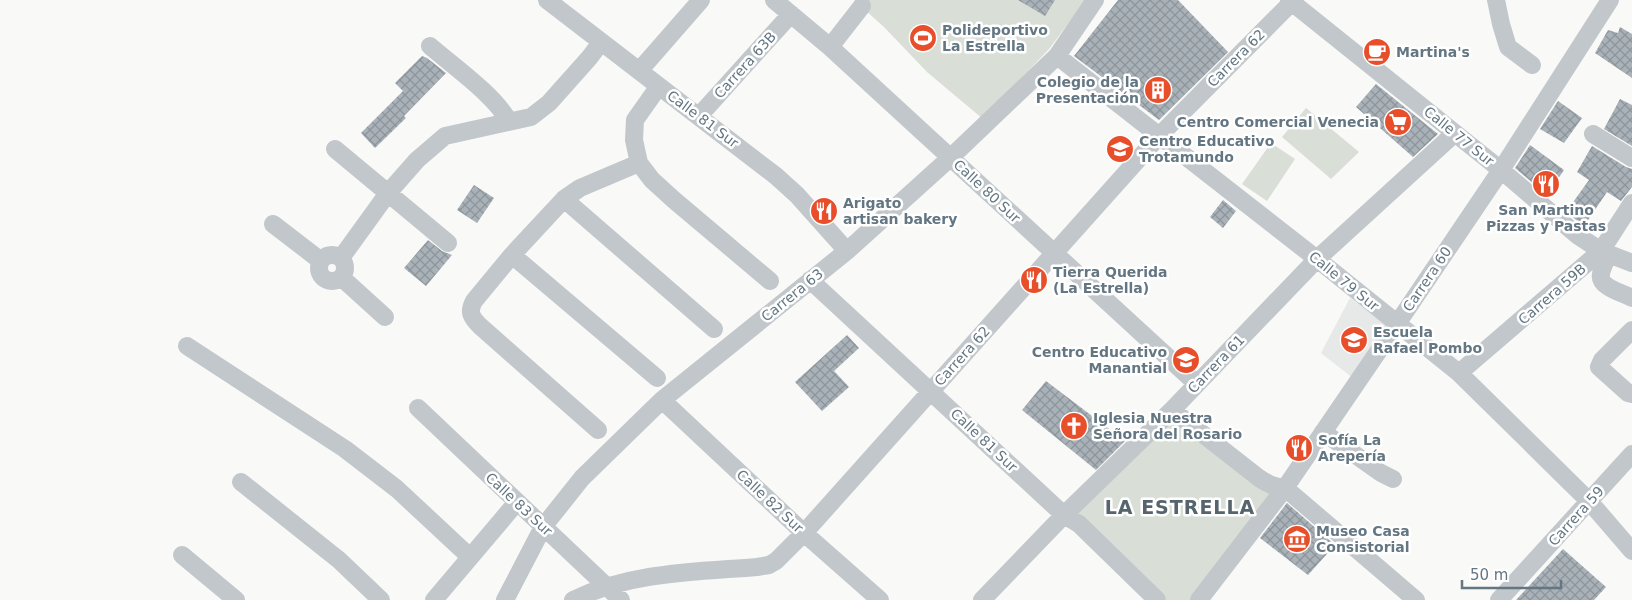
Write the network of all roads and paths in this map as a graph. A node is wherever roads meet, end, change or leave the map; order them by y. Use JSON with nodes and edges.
{"nodes":[{"id":1,"x":547,"y":0,"type":"edge"},
{"id":2,"x":700,"y":0,"type":"edge"},
{"id":3,"x":774,"y":0,"type":"edge"},
{"id":4,"x":1095,"y":0,"type":"edge"},
{"id":5,"x":1495,"y":0,"type":"edge"},
{"id":6,"x":1610,"y":0,"type":"edge"},
{"id":7,"x":1291,"y":1,"type":"edge"},
{"id":8,"x":862,"y":6,"type":"dead end"},
{"id":9,"x":791,"y":14,"type":"junction"},
{"id":10,"x":601,"y":42,"type":"junction"},
{"id":11,"x":430,"y":46,"type":"dead end"},
{"id":12,"x":830,"y":47,"type":"junction"},
{"id":13,"x":1057,"y":56,"type":"junction"},
{"id":14,"x":1532,"y":64,"type":"dead end"},
{"id":15,"x":639,"y":71,"type":"junction"},
{"id":16,"x":659,"y":86,"type":"junction"},
{"id":17,"x":699,"y":116,"type":"junction"},
{"id":18,"x":509,"y":122,"type":"junction"},
{"id":19,"x":1455,"y":133,"type":"junction"},
{"id":20,"x":1593,"y":134,"type":"dead end"},
{"id":21,"x":1159,"y":136,"type":"junction"},
{"id":22,"x":335,"y":149,"type":"dead end"},
{"id":23,"x":950,"y":158,"type":"junction"},
{"id":24,"x":1632,"y":158,"type":"edge"},
{"id":25,"x":639,"y":163,"type":"junction"},
{"id":26,"x":1501,"y":170,"type":"junction"},
{"id":27,"x":388,"y":194,"type":"junction"},
{"id":28,"x":564,"y":199,"type":"junction"},
{"id":29,"x":1632,"y":203,"type":"edge"},
{"id":30,"x":273,"y":224,"type":"dead end"},
{"id":31,"x":448,"y":243,"type":"dead end"},
{"id":32,"x":847,"y":251,"type":"junction"},
{"id":33,"x":1054,"y":253,"type":"junction"},
{"id":34,"x":1605,"y":253,"type":"junction"},
{"id":35,"x":512,"y":255,"type":"junction"},
{"id":36,"x":341,"y":258,"type":"junction"},
{"id":37,"x":1317,"y":259,"type":"junction"},
{"id":38,"x":321,"y":261,"type":"junction"},
{"id":39,"x":1632,"y":263,"type":"edge"},
{"id":40,"x":342,"y":278,"type":"junction"},
{"id":41,"x":810,"y":280,"type":"junction"},
{"id":42,"x":770,"y":281,"type":"dead end"},
{"id":43,"x":1632,"y":298,"type":"edge"},
{"id":44,"x":385,"y":317,"type":"dead end"},
{"id":45,"x":1397,"y":324,"type":"junction"},
{"id":46,"x":714,"y":329,"type":"dead end"},
{"id":47,"x":1632,"y":330,"type":"edge"},
{"id":48,"x":187,"y":346,"type":"dead end"},
{"id":49,"x":1459,"y":373,"type":"junction"},
{"id":50,"x":657,"y":378,"type":"dead end"},
{"id":51,"x":1196,"y":384,"type":"junction"},
{"id":52,"x":931,"y":391,"type":"junction"},
{"id":53,"x":1632,"y":394,"type":"edge"},
{"id":54,"x":662,"y":400,"type":"junction"},
{"id":55,"x":418,"y":408,"type":"dead end"},
{"id":56,"x":1172,"y":410,"type":"junction"},
{"id":57,"x":598,"y":430,"type":"dead end"},
{"id":58,"x":1323,"y":432,"type":"junction"},
{"id":59,"x":1632,"y":454,"type":"edge"},
{"id":60,"x":1393,"y":479,"type":"dead end"},
{"id":61,"x":241,"y":482,"type":"dead end"},
{"id":62,"x":1285,"y":488,"type":"junction"},
{"id":63,"x":1589,"y":501,"type":"junction"},
{"id":64,"x":517,"y":502,"type":"junction"},
{"id":65,"x":1064,"y":515,"type":"junction"},
{"id":66,"x":543,"y":527,"type":"junction"},
{"id":67,"x":804,"y":532,"type":"junction"},
{"id":68,"x":1632,"y":551,"type":"edge"},
{"id":69,"x":182,"y":555,"type":"dead end"},
{"id":70,"x":470,"y":557,"type":"junction"},
{"id":71,"x":607,"y":586,"type":"junction"},
{"id":72,"x":236,"y":600,"type":"edge"},
{"id":73,"x":381,"y":600,"type":"edge"},
{"id":74,"x":434,"y":600,"type":"edge"},
{"id":75,"x":505,"y":600,"type":"edge"},
{"id":76,"x":573,"y":600,"type":"edge"},
{"id":77,"x":621,"y":600,"type":"edge"},
{"id":78,"x":880,"y":600,"type":"edge"},
{"id":79,"x":982,"y":600,"type":"edge"},
{"id":80,"x":1157,"y":600,"type":"edge"},
{"id":81,"x":1199,"y":600,"type":"edge"},
{"id":82,"x":1416,"y":600,"type":"edge"},
{"id":83,"x":1499,"y":600,"type":"edge"}],
"edges":[{"from":1,"to":10,"type":"street","name":"Calle 81 Sur"},
{"from":2,"to":15,"type":"street"},
{"from":3,"to":9,"type":"street","name":"Calle 80 Sur"},
{"from":4,"to":13,"type":"street","name":"Carrera 63"},
{"from":5,"to":14,"type":"street"},
{"from":6,"to":26,"type":"street","name":"Carrera 60"},
{"from":7,"to":19,"type":"street","name":"Calle 77 Sur"},
{"from":7,"to":21,"type":"street","name":"Carrera 62"},
{"from":8,"to":12,"type":"street"},
{"from":9,"to":12,"type":"street","name":"Calle 80 Sur"},
{"from":9,"to":17,"type":"street","name":"Carrera 63B"},
{"from":10,"to":15,"type":"street","name":"Calle 81 Sur"},
{"from":10,"to":18,"type":"street"},
{"from":11,"to":18,"type":"street"},
{"from":12,"to":23,"type":"street","name":"Calle 80 Sur"},
{"from":13,"to":21,"type":"street","name":"Calle 79 Sur"},
{"from":13,"to":23,"type":"street","name":"Carrera 63"},
{"from":15,"to":16,"type":"street","name":"Calle 81 Sur"},
{"from":16,"to":17,"type":"street","name":"Calle 81 Sur"},
{"from":16,"to":25,"type":"street"},
{"from":17,"to":32,"type":"street","name":"Calle 81 Sur"},
{"from":18,"to":27,"type":"street"},
{"from":19,"to":26,"type":"street","name":"Calle 77 Sur"},
{"from":19,"to":37,"type":"street","name":"Carrera 61"},
{"from":20,"to":24,"type":"street"},
{"from":21,"to":33,"type":"street","name":"Carrera 62"},
{"from":21,"to":37,"type":"street","name":"Calle 79 Sur"},
{"from":22,"to":27,"type":"street"},
{"from":23,"to":32,"type":"street","name":"Carrera 63"},
{"from":23,"to":33,"type":"street","name":"Calle 80 Sur"},
{"from":25,"to":28,"type":"street"},
{"from":25,"to":42,"type":"street"},
{"from":26,"to":34,"type":"street","name":"Calle 77 Sur"},
{"from":26,"to":45,"type":"street","name":"Carrera 60"},
{"from":27,"to":31,"type":"street"},
{"from":27,"to":36,"type":"street"},
{"from":28,"to":35,"type":"street"},
{"from":28,"to":46,"type":"street"},
{"from":29,"to":34,"type":"street","name":"Carrera 59B"},
{"from":30,"to":38,"type":"street"},
{"from":32,"to":41,"type":"street","name":"Carrera 63"},
{"from":33,"to":51,"type":"street","name":"Calle 80 Sur"},
{"from":33,"to":52,"type":"street","name":"Carrera 62"},
{"from":34,"to":39,"type":"street","name":"Calle 77 Sur"},
{"from":34,"to":43,"type":"street"},
{"from":34,"to":49,"type":"street","name":"Carrera 59B"},
{"from":35,"to":50,"type":"street"},
{"from":35,"to":57,"type":"street"},
{"from":36,"to":38,"type":"street"},
{"from":36,"to":40,"type":"street"},
{"from":37,"to":45,"type":"street","name":"Calle 79 Sur"},
{"from":37,"to":51,"type":"street","name":"Carrera 61"},
{"from":38,"to":40,"type":"street"},
{"from":40,"to":44,"type":"street"},
{"from":41,"to":52,"type":"street","name":"Calle 81 Sur"},
{"from":41,"to":54,"type":"street","name":"Carrera 63"},
{"from":45,"to":49,"type":"street","name":"Calle 79 Sur"},
{"from":45,"to":58,"type":"street","name":"Carrera 60"},
{"from":47,"to":53,"type":"street"},
{"from":48,"to":70,"type":"street"},
{"from":49,"to":63,"type":"street","name":"Calle 79 Sur"},
{"from":51,"to":56,"type":"street","name":"Carrera 61"},
{"from":52,"to":65,"type":"street","name":"Calle 81 Sur"},
{"from":52,"to":67,"type":"street","name":"Carrera 62"},
{"from":54,"to":66,"type":"street","name":"Carrera 63"},
{"from":54,"to":67,"type":"street","name":"Calle 82 Sur"},
{"from":55,"to":64,"type":"street","name":"Calle 83 Sur"},
{"from":56,"to":62,"type":"street"},
{"from":56,"to":65,"type":"street","name":"Carrera 61"},
{"from":58,"to":60,"type":"street"},
{"from":58,"to":62,"type":"street","name":"Carrera 60"},
{"from":59,"to":63,"type":"street","name":"Carrera 59"},
{"from":61,"to":73,"type":"street"},
{"from":62,"to":81,"type":"street","name":"Carrera 60"},
{"from":62,"to":82,"type":"street"},
{"from":63,"to":68,"type":"street","name":"Calle 79 Sur"},
{"from":63,"to":83,"type":"street","name":"Carrera 59"},
{"from":64,"to":66,"type":"street","name":"Calle 83 Sur"},
{"from":64,"to":70,"type":"street"},
{"from":65,"to":79,"type":"street","name":"Carrera 61"},
{"from":65,"to":80,"type":"street","name":"Calle 81 Sur"},
{"from":66,"to":71,"type":"street","name":"Calle 83 Sur"},
{"from":66,"to":75,"type":"street","name":"Carrera 63"},
{"from":67,"to":71,"type":"street","name":"Carrera 62"},
{"from":67,"to":78,"type":"street","name":"Calle 82 Sur"},
{"from":69,"to":72,"type":"street"},
{"from":70,"to":74,"type":"street"},
{"from":71,"to":76,"type":"street","name":"Carrera 62"},
{"from":71,"to":77,"type":"street","name":"Calle 83 Sur"}]}
